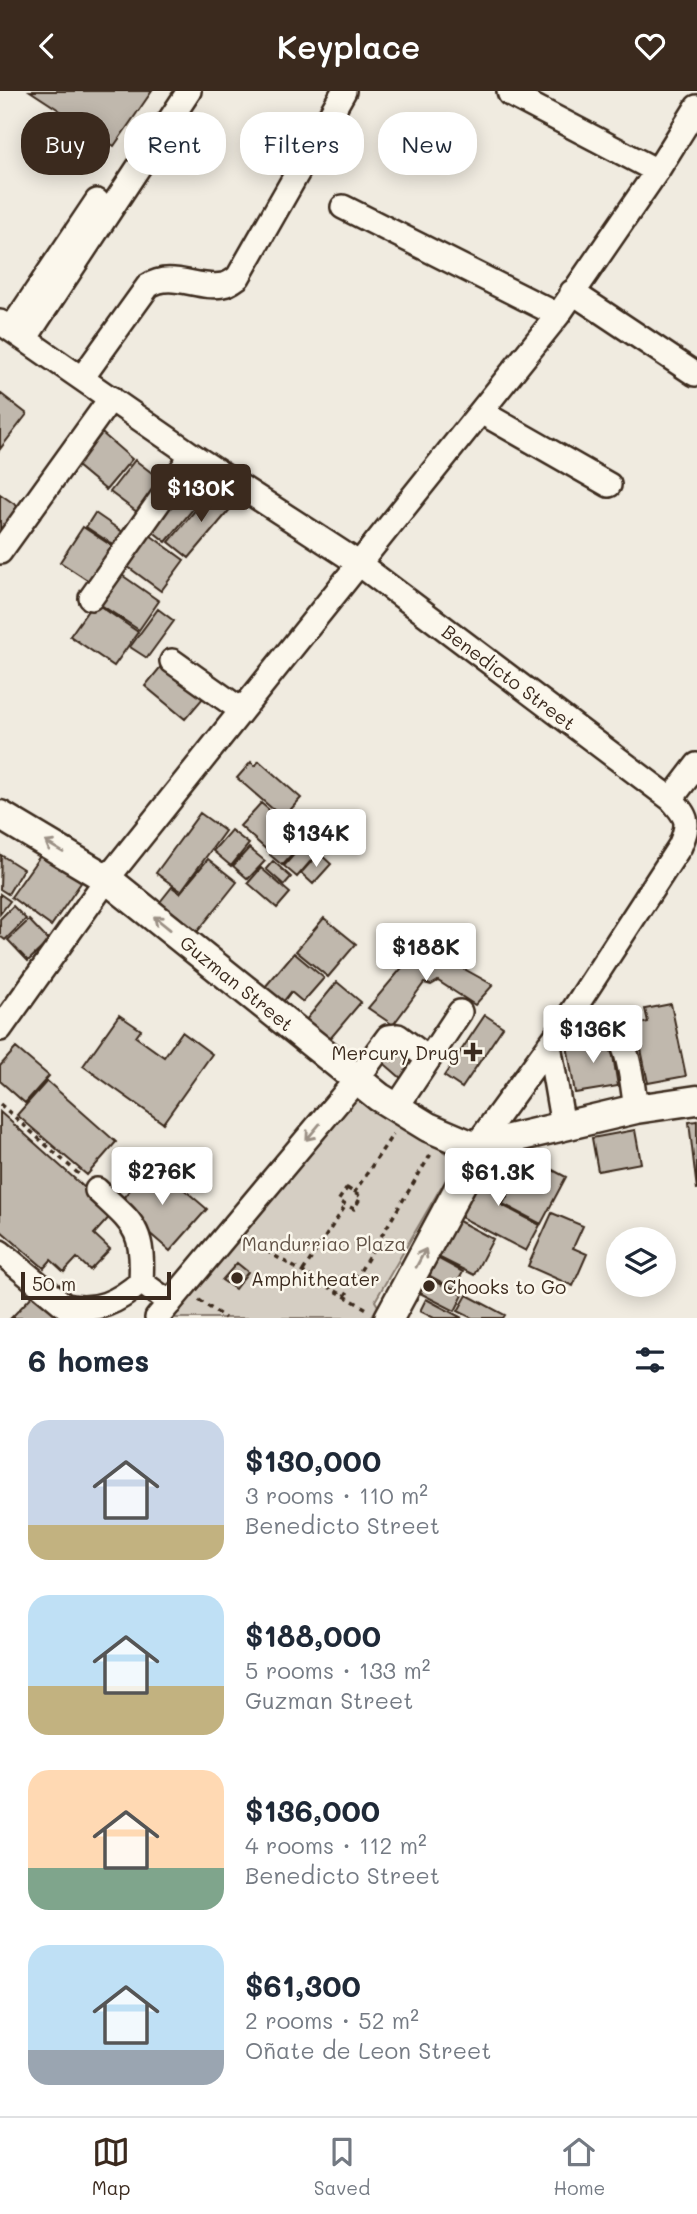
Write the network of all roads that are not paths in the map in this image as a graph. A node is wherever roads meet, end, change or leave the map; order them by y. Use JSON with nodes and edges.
{"nodes":[{"id":1,"x":170,"y":91,"type":"edge"},
{"id":2,"x":189,"y":91,"type":"edge"},
{"id":3,"x":344,"y":91,"type":"edge"},
{"id":4,"x":509,"y":91,"type":"edge"},
{"id":5,"x":697,"y":109,"type":"edge"},
{"id":6,"x":159,"y":112,"type":"edge"},
{"id":7,"x":173,"y":112,"type":"edge"},
{"id":8,"x":657,"y":171,"type":"junction"},
{"id":9,"x":124,"y":175,"type":"edge"},
{"id":10,"x":344,"y":207,"type":"dead end"},
{"id":11,"x":572,"y":292,"type":"junction"},
{"id":12,"x":558,"y":315,"type":"junction"},
{"id":13,"x":12,"y":330,"type":"edge"},
{"id":14,"x":695,"y":374,"type":"dead end"},
{"id":15,"x":82,"y":378,"type":"junction"},
{"id":16,"x":111,"y":398,"type":"junction"},
{"id":17,"x":481,"y":412,"type":"junction"},
{"id":18,"x":192,"y":455,"type":"junction"},
{"id":19,"x":608,"y":485,"type":"dead end"},
{"id":20,"x":0,"y":552,"type":"edge"},
{"id":21,"x":358,"y":563,"type":"junction"},
{"id":22,"x":91,"y":599,"type":"dead end"},
{"id":23,"x":172,"y":661,"type":"dead end"},
{"id":24,"x":241,"y":710,"type":"junction"},
{"id":25,"x":697,"y":765,"type":"edge"},
{"id":26,"x":671,"y":799,"type":"junction"},
{"id":27,"x":0,"y":815,"type":"edge"},
{"id":28,"x":107,"y":879,"type":"junction"},
{"id":29,"x":460,"y":1012,"type":"dead end"},
{"id":30,"x":0,"y":1029,"type":"edge"},
{"id":31,"x":555,"y":1037,"type":"junction"},
{"id":32,"x":429,"y":1059,"type":"junction"},
{"id":33,"x":357,"y":1079,"type":"junction"},
{"id":34,"x":697,"y":1100,"type":"edge"},
{"id":35,"x":636,"y":1109,"type":"junction"},
{"id":36,"x":401,"y":1111,"type":"junction"},
{"id":37,"x":563,"y":1126,"type":"junction"},
{"id":38,"x":475,"y":1147,"type":"junction"},
{"id":39,"x":97,"y":1190,"type":"road end"},
{"id":40,"x":0,"y":1252,"type":"edge"},
{"id":41,"x":141,"y":1282,"type":"junction"},
{"id":42,"x":173,"y":1310,"type":"edge"},
{"id":43,"x":72,"y":1312,"type":"edge"},
{"id":44,"x":381,"y":1315,"type":"edge"}],
"edges":[{"from":1,"to":6,"type":"street"},
{"from":2,"to":7,"type":"street"},
{"from":3,"to":15,"type":"street"},
{"from":4,"to":8,"type":"street"},
{"from":5,"to":8,"type":"street"},
{"from":8,"to":11,"type":"street"},
{"from":9,"to":13,"type":"street"},
{"from":10,"to":12,"type":"street"},
{"from":11,"to":12,"type":"street"},
{"from":11,"to":14,"type":"street"},
{"from":12,"to":17,"type":"street"},
{"from":13,"to":15,"type":"street","name":"Benedicto Street"},
{"from":15,"to":16,"type":"street","name":"Benedicto Street"},
{"from":16,"to":18,"type":"street","name":"Benedicto Street"},
{"from":16,"to":20,"type":"street"},
{"from":17,"to":19,"type":"street"},
{"from":17,"to":21,"type":"street"},
{"from":18,"to":21,"type":"street","name":"Benedicto Street"},
{"from":18,"to":22,"type":"street"},
{"from":21,"to":24,"type":"street"},
{"from":21,"to":26,"type":"street","name":"Benedicto Street"},
{"from":23,"to":24,"type":"street"},
{"from":24,"to":28,"type":"street"},
{"from":25,"to":26,"type":"street"},
{"from":26,"to":31,"type":"street","name":"Benedicto Street"},
{"from":28,"to":27,"type":"main road","name":"Guzman Street","one_way":true},
{"from":28,"to":30,"type":"street"},
{"from":33,"to":28,"type":"main road","name":"Guzman Street","one_way":true},
{"from":29,"to":32,"type":"street"},
{"from":31,"to":35,"type":"street"},
{"from":31,"to":37,"type":"street"},
{"from":31,"to":38,"type":"street","name":"Benedicto Street"},
{"from":32,"to":33,"type":"street"},
{"from":32,"to":36,"type":"street"},
{"from":33,"to":36,"type":"main road","name":"Guzman Street"},
{"from":33,"to":42,"type":"street","one_way":true},
{"from":34,"to":35,"type":"main road"},
{"from":35,"to":37,"type":"main road"},
{"from":36,"to":38,"type":"main road","name":"Guzman Street"},
{"from":37,"to":38,"type":"main road"},
{"from":44,"to":38,"type":"main road","one_way":true},
{"from":39,"to":41,"type":"street"},
{"from":40,"to":43,"type":"street"},
{"from":41,"to":42,"type":"street"},
{"from":41,"to":43,"type":"street"}]}
